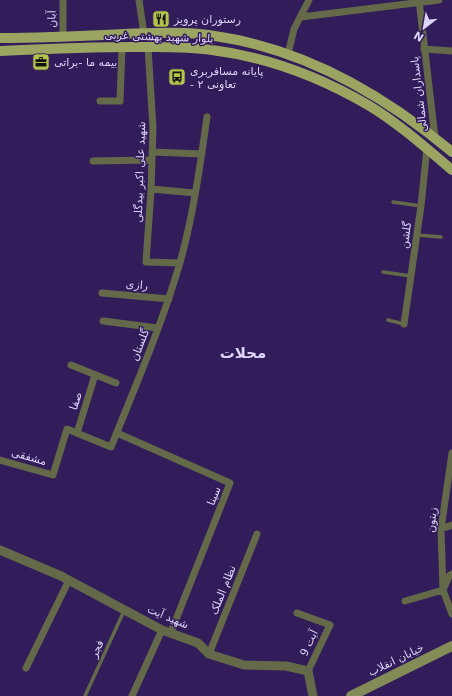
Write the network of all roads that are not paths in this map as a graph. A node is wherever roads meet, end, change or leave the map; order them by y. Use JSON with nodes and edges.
{"nodes":[{"id":1,"x":63,"y":0,"type":"edge"},
{"id":2,"x":139,"y":0,"type":"edge"},
{"id":3,"x":309,"y":0,"type":"edge"},
{"id":4,"x":439,"y":0,"type":"edge"},
{"id":5,"x":419,"y":1,"type":"edge"},
{"id":6,"x":301,"y":17,"type":"junction"},
{"id":7,"x":144,"y":34,"type":"junction"},
{"id":8,"x":63,"y":37,"type":"junction"},
{"id":9,"x":0,"y":38,"type":"edge"},
{"id":10,"x":122,"y":47,"type":"junction"},
{"id":11,"x":148,"y":47,"type":"junction"},
{"id":12,"x":424,"y":49,"type":"junction"},
{"id":13,"x":0,"y":50,"type":"edge"},
{"id":14,"x":452,"y":51,"type":"edge"},
{"id":15,"x":288,"y":54,"type":"junction"},
{"id":16,"x":100,"y":101,"type":"dead end"},
{"id":17,"x":207,"y":117,"type":"dead end"},
{"id":18,"x":435,"y":138,"type":"junction"},
{"id":19,"x":427,"y":148,"type":"junction"},
{"id":20,"x":152,"y":152,"type":"junction"},
{"id":21,"x":452,"y":152,"type":"edge"},
{"id":22,"x":202,"y":154,"type":"junction"},
{"id":23,"x":152,"y":160,"type":"junction"},
{"id":24,"x":93,"y":161,"type":"dead end"},
{"id":25,"x":452,"y":170,"type":"edge"},
{"id":26,"x":151,"y":189,"type":"junction"},
{"id":27,"x":195,"y":193,"type":"junction"},
{"id":28,"x":393,"y":202,"type":"dead end"},
{"id":29,"x":421,"y":206,"type":"junction"},
{"id":30,"x":417,"y":235,"type":"junction"},
{"id":31,"x":441,"y":237,"type":"dead end"},
{"id":32,"x":180,"y":263,"type":"junction"},
{"id":33,"x":383,"y":272,"type":"dead end"},
{"id":34,"x":411,"y":276,"type":"junction"},
{"id":35,"x":102,"y":293,"type":"dead end"},
{"id":36,"x":169,"y":299,"type":"junction"},
{"id":37,"x":388,"y":320,"type":"dead end"},
{"id":38,"x":103,"y":321,"type":"dead end"},
{"id":39,"x":404,"y":324,"type":"joint"},
{"id":40,"x":158,"y":328,"type":"junction"},
{"id":41,"x":71,"y":365,"type":"dead end"},
{"id":42,"x":96,"y":375,"type":"junction"},
{"id":43,"x":116,"y":383,"type":"dead end"},
{"id":44,"x":76,"y":433,"type":"junction"},
{"id":45,"x":117,"y":433,"type":"junction"},
{"id":46,"x":452,"y":453,"type":"edge"},
{"id":47,"x":0,"y":460,"type":"edge"},
{"id":48,"x":452,"y":525,"type":"edge"},
{"id":49,"x":441,"y":529,"type":"junction"},
{"id":50,"x":257,"y":534,"type":"dead end"},
{"id":51,"x":0,"y":550,"type":"edge"},
{"id":52,"x":452,"y":574,"type":"edge"},
{"id":53,"x":69,"y":580,"type":"junction"},
{"id":54,"x":443,"y":590,"type":"junction"},
{"id":55,"x":405,"y":601,"type":"dead end"},
{"id":56,"x":125,"y":610,"type":"junction"},
{"id":57,"x":297,"y":613,"type":"dead end"},
{"id":58,"x":452,"y":614,"type":"edge"},
{"id":59,"x":167,"y":630,"type":"junction"},
{"id":60,"x":452,"y":646,"type":"edge"},
{"id":61,"x":209,"y":654,"type":"junction"},
{"id":62,"x":26,"y":668,"type":"dead end"},
{"id":63,"x":308,"y":671,"type":"junction"},
{"id":64,"x":85,"y":696,"type":"edge"},
{"id":65,"x":132,"y":696,"type":"edge"},
{"id":66,"x":313,"y":696,"type":"edge"},
{"id":67,"x":351,"y":696,"type":"edge"}],
"edges":[{"from":1,"to":8,"type":"street","name":"آبان"},
{"from":2,"to":7,"type":"street"},
{"from":3,"to":6,"type":"street"},
{"from":4,"to":5,"type":"street"},
{"from":5,"to":6,"type":"street"},
{"from":5,"to":12,"type":"street","name":"پاسداران شمالی"},
{"from":6,"to":15,"type":"street"},
{"from":7,"to":8,"type":"main road","name":"بلوار شهید بهشتی غربی"},
{"from":7,"to":15,"type":"main road","name":"بلوار شهید بهشتی غربی"},
{"from":8,"to":9,"type":"main road","name":"بلوار شهید بهشتی غربی"},
{"from":10,"to":11,"type":"main road","name":"بلوار شهید بهشتی غربی"},
{"from":10,"to":13,"type":"main road","name":"بلوار شهید بهشتی غربی"},
{"from":10,"to":16,"type":"street"},
{"from":11,"to":19,"type":"main road","name":"بلوار شهید بهشتی غربی"},
{"from":11,"to":20,"type":"street","name":"شهید علی اکبر بیدگلی"},
{"from":12,"to":14,"type":"street"},
{"from":12,"to":18,"type":"street","name":"پاسداران شمالی"},
{"from":15,"to":18,"type":"main road","name":"بلوار شهید بهشتی غربی"},
{"from":17,"to":22,"type":"street","name":"گلستان"},
{"from":18,"to":21,"type":"main road","name":"بلوار شهید بهشتی غربی"},
{"from":19,"to":25,"type":"main road","name":"بلوار شهید بهشتی غربی"},
{"from":19,"to":29,"type":"street","name":"گلشن"},
{"from":20,"to":22,"type":"street"},
{"from":20,"to":23,"type":"street","name":"شهید علی اکبر بیدگلی"},
{"from":22,"to":27,"type":"street","name":"گلستان"},
{"from":23,"to":24,"type":"street"},
{"from":23,"to":26,"type":"street","name":"شهید علی اکبر بیدگلی"},
{"from":26,"to":27,"type":"street"},
{"from":26,"to":32,"type":"street","name":"شهید علی اکبر بیدگلی"},
{"from":27,"to":32,"type":"street","name":"گلستان"},
{"from":28,"to":29,"type":"lane"},
{"from":29,"to":30,"type":"street","name":"گلشن"},
{"from":30,"to":31,"type":"lane"},
{"from":30,"to":34,"type":"street","name":"گلشن"},
{"from":32,"to":36,"type":"street","name":"گلستان"},
{"from":33,"to":34,"type":"lane"},
{"from":34,"to":39,"type":"street","name":"گلشن"},
{"from":35,"to":36,"type":"street","name":"رازی"},
{"from":36,"to":40,"type":"street","name":"گلستان"},
{"from":37,"to":39,"type":"lane"},
{"from":38,"to":40,"type":"street"},
{"from":40,"to":45,"type":"street","name":"گلستان"},
{"from":41,"to":42,"type":"street"},
{"from":42,"to":43,"type":"street"},
{"from":42,"to":44,"type":"street","name":"صفا"},
{"from":44,"to":45,"type":"street","name":"گلستان"},
{"from":44,"to":47,"type":"street","name":"مشفقی"},
{"from":45,"to":59,"type":"street","name":"سینا"},
{"from":46,"to":49,"type":"street","name":"زیتون"},
{"from":48,"to":49,"type":"street"},
{"from":49,"to":54,"type":"street","name":"زیتون"},
{"from":50,"to":61,"type":"street","name":"نظام الملک"},
{"from":51,"to":53,"type":"street","name":"شهید آیت"},
{"from":52,"to":54,"type":"street"},
{"from":53,"to":56,"type":"street","name":"شهید آیت"},
{"from":53,"to":62,"type":"street"},
{"from":54,"to":55,"type":"street"},
{"from":54,"to":58,"type":"street","name":"زیتون"},
{"from":56,"to":59,"type":"street","name":"شهید آیت"},
{"from":56,"to":64,"type":"lane","name":"فجر"},
{"from":57,"to":63,"type":"street","name":"آیت 9"},
{"from":59,"to":61,"type":"street","name":"شهید آیت"},
{"from":59,"to":65,"type":"street"},
{"from":60,"to":67,"type":"main road","name":"خیابان انقلاب"},
{"from":61,"to":63,"type":"street","name":"شهید آیت"},
{"from":63,"to":66,"type":"street"}]}
